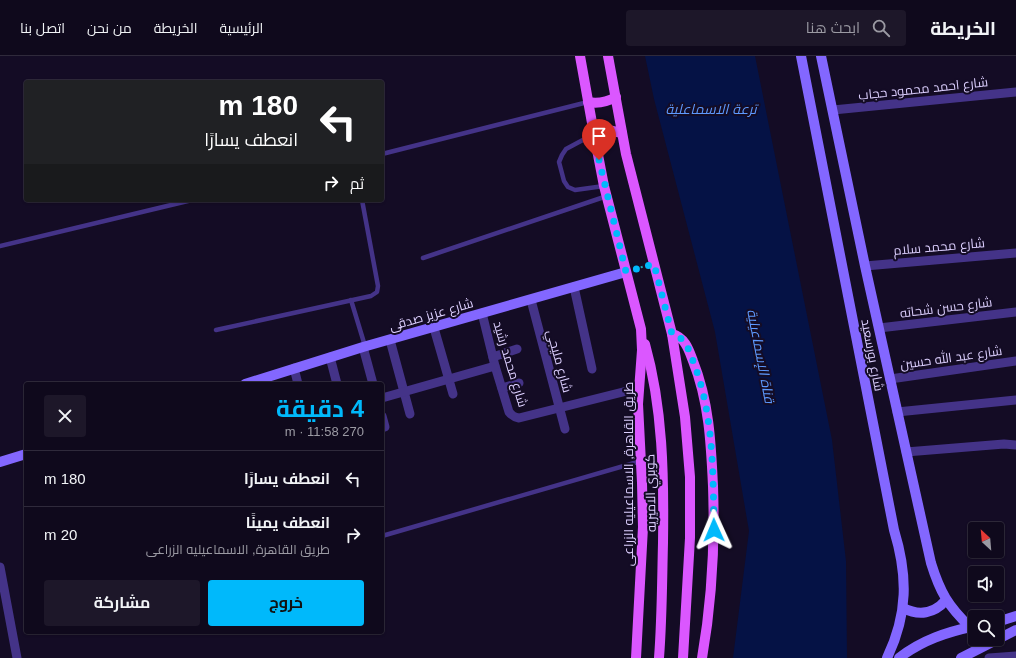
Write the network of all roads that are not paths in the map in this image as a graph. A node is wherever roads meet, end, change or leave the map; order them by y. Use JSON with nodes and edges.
{"nodes":[{"id":1,"x":580,"y":56,"type":"edge"},
{"id":2,"x":608,"y":56,"type":"edge"},
{"id":3,"x":801,"y":56,"type":"edge"},
{"id":4,"x":821,"y":56,"type":"edge"},
{"id":5,"x":1016,"y":92,"type":"edge"},
{"id":6,"x":616,"y":97,"type":"junction"},
{"id":7,"x":588,"y":102,"type":"junction"},
{"id":8,"x":833,"y":110,"type":"junction"},
{"id":9,"x":622,"y":133,"type":"junction"},
{"id":10,"x":594,"y":134,"type":"junction"},
{"id":11,"x":384,"y":153,"type":"edge"},
{"id":12,"x":604,"y":186,"type":"junction"},
{"id":13,"x":607,"y":196,"type":"junction"},
{"id":14,"x":184,"y":202,"type":"edge"},
{"id":15,"x":362,"y":202,"type":"edge"},
{"id":16,"x":0,"y":246,"type":"edge"},
{"id":17,"x":1016,"y":252,"type":"edge"},
{"id":18,"x":423,"y":258,"type":"dead end"},
{"id":19,"x":865,"y":266,"type":"junction"},
{"id":20,"x":626,"y":272,"type":"junction"},
{"id":21,"x":574,"y":287,"type":"junction"},
{"id":22,"x":351,"y":300,"type":"junction"},
{"id":23,"x":531,"y":300,"type":"junction"},
{"id":24,"x":1016,"y":312,"type":"edge"},
{"id":25,"x":482,"y":314,"type":"junction"},
{"id":26,"x":434,"y":328,"type":"junction"},
{"id":27,"x":879,"y":328,"type":"junction"},
{"id":28,"x":641,"y":329,"type":"junction"},
{"id":29,"x":216,"y":330,"type":"dead end"},
{"id":30,"x":672,"y":334,"type":"junction"},
{"id":31,"x":390,"y":340,"type":"junction"},
{"id":32,"x":364,"y":347,"type":"junction"},
{"id":33,"x":517,"y":350,"type":"dead end"},
{"id":34,"x":330,"y":357,"type":"junction"},
{"id":35,"x":494,"y":361,"type":"junction"},
{"id":36,"x":1016,"y":361,"type":"edge"},
{"id":37,"x":294,"y":368,"type":"junction"},
{"id":38,"x":592,"y":369,"type":"dead end"},
{"id":39,"x":448,"y":379,"type":"junction"},
{"id":40,"x":890,"y":379,"type":"junction"},
{"id":41,"x":250,"y":382,"type":"edge"},
{"id":42,"x":298,"y":382,"type":"edge"},
{"id":43,"x":336,"y":382,"type":"edge"},
{"id":44,"x":373,"y":382,"type":"edge"},
{"id":45,"x":519,"y":383,"type":"dead end"},
{"id":46,"x":502,"y":388,"type":"junction"},
{"id":47,"x":639,"y":388,"type":"junction"},
{"id":48,"x":404,"y":392,"type":"junction"},
{"id":49,"x":453,"y":394,"type":"dead end"},
{"id":50,"x":384,"y":397,"type":"edge"},
{"id":51,"x":1016,"y":400,"type":"edge"},
{"id":52,"x":559,"y":408,"type":"junction"},
{"id":53,"x":897,"y":412,"type":"junction"},
{"id":54,"x":410,"y":414,"type":"dead end"},
{"id":55,"x":384,"y":423,"type":"edge"},
{"id":56,"x":385,"y":427,"type":"dead end"},
{"id":57,"x":565,"y":429,"type":"dead end"},
{"id":58,"x":1016,"y":444,"type":"edge"},
{"id":59,"x":906,"y":452,"type":"junction"},
{"id":60,"x":24,"y":455,"type":"edge"},
{"id":61,"x":641,"y":461,"type":"junction"},
{"id":62,"x":0,"y":462,"type":"edge"},
{"id":63,"x":384,"y":535,"type":"edge"},
{"id":64,"x":0,"y":567,"type":"edge"},
{"id":65,"x":946,"y":600,"type":"junction"},
{"id":66,"x":903,"y":608,"type":"junction"},
{"id":67,"x":1016,"y":616,"type":"edge"},
{"id":68,"x":1004,"y":620,"type":"edge"},
{"id":69,"x":968,"y":624,"type":"edge"},
{"id":70,"x":968,"y":628,"type":"edge"},
{"id":71,"x":1016,"y":630,"type":"edge"},
{"id":72,"x":1016,"y":656,"type":"edge"},
{"id":73,"x":17,"y":658,"type":"edge"},
{"id":74,"x":636,"y":658,"type":"edge"},
{"id":75,"x":659,"y":658,"type":"edge"},
{"id":76,"x":683,"y":658,"type":"edge"},
{"id":77,"x":702,"y":658,"type":"edge"},
{"id":78,"x":887,"y":658,"type":"edge"},
{"id":79,"x":899,"y":658,"type":"edge"},
{"id":80,"x":961,"y":658,"type":"edge"},
{"id":81,"x":989,"y":658,"type":"edge"}],
"edges":[{"from":1,"to":7,"type":"main road","name":"طريق القاهرة, الاسماعيليه الزراعى"},
{"from":2,"to":6,"type":"main road"},
{"from":3,"to":66,"type":"main road","name":"شارع بورسعيد"},
{"from":4,"to":8,"type":"main road","name":"شارع بورسعيد"},
{"from":5,"to":8,"type":"street","name":"شارع احمد محمود حجاب"},
{"from":6,"to":7,"type":"main road"},
{"from":6,"to":9,"type":"main road"},
{"from":7,"to":10,"type":"main road","name":"طريق القاهرة, الاسماعيليه الزراعى"},
{"from":7,"to":11,"type":"lane"},
{"from":8,"to":19,"type":"main road","name":"شارع بورسعيد"},
{"from":9,"to":10,"type":"main road"},
{"from":9,"to":30,"type":"main road"},
{"from":10,"to":12,"type":"main road","name":"طريق القاهرة, الاسماعيليه الزراعى"},
{"from":10,"to":12,"type":"lane"},
{"from":12,"to":13,"type":"main road","name":"طريق القاهرة, الاسماعيليه الزراعى"},
{"from":13,"to":18,"type":"lane"},
{"from":13,"to":20,"type":"main road","name":"طريق القاهرة, الاسماعيليه الزراعى"},
{"from":14,"to":16,"type":"lane"},
{"from":15,"to":22,"type":"lane"},
{"from":17,"to":19,"type":"street","name":"شارع محمد سلام"},
{"from":19,"to":27,"type":"main road","name":"شارع بورسعيد"},
{"from":20,"to":21,"type":"main road","name":"شارع عزيز صدقى"},
{"from":20,"to":28,"type":"main road","name":"طريق القاهرة, الاسماعيليه الزراعى"},
{"from":21,"to":23,"type":"main road","name":"شارع عزيز صدقى"},
{"from":21,"to":38,"type":"street"},
{"from":22,"to":29,"type":"lane"},
{"from":22,"to":32,"type":"lane"},
{"from":23,"to":25,"type":"main road","name":"شارع عزيز صدقى"},
{"from":23,"to":52,"type":"street","name":"شارع مليجي"},
{"from":24,"to":27,"type":"street","name":"شارع حسن شحاته"},
{"from":25,"to":26,"type":"main road","name":"شارع عزيز صدقى"},
{"from":25,"to":35,"type":"street","name":"شارع محمد رشيد"},
{"from":26,"to":31,"type":"main road","name":"شارع عزيز صدقى"},
{"from":26,"to":39,"type":"street"},
{"from":27,"to":40,"type":"main road","name":"شارع بورسعيد"},
{"from":28,"to":47,"type":"main road","name":"طريق القاهرة, الاسماعيليه الزراعى"},
{"from":28,"to":75,"type":"main road","name":"كوبري الاميريه"},
{"from":30,"to":76,"type":"main road"},
{"from":30,"to":77,"type":"main road"},
{"from":31,"to":32,"type":"main road","name":"شارع عزيز صدقى"},
{"from":31,"to":48,"type":"street"},
{"from":32,"to":34,"type":"main road","name":"شارع عزيز صدقى"},
{"from":32,"to":44,"type":"street"},
{"from":33,"to":35,"type":"street"},
{"from":34,"to":37,"type":"main road","name":"شارع عزيز صدقى"},
{"from":34,"to":43,"type":"street"},
{"from":35,"to":39,"type":"street"},
{"from":35,"to":46,"type":"street","name":"شارع محمد رشيد"},
{"from":36,"to":40,"type":"street","name":"شارع عبد الله حسين"},
{"from":37,"to":41,"type":"main road","name":"شارع عزيز صدقى"},
{"from":37,"to":42,"type":"street"},
{"from":39,"to":48,"type":"street"},
{"from":39,"to":49,"type":"street"},
{"from":40,"to":53,"type":"main road","name":"شارع بورسعيد"},
{"from":45,"to":46,"type":"street"},
{"from":46,"to":52,"type":"street","name":"شارع محمد رشيد"},
{"from":47,"to":52,"type":"street"},
{"from":47,"to":61,"type":"main road","name":"طريق القاهرة, الاسماعيليه الزراعى"},
{"from":48,"to":50,"type":"street"},
{"from":48,"to":54,"type":"street"},
{"from":51,"to":53,"type":"street"},
{"from":52,"to":57,"type":"street","name":"شارع مليجي"},
{"from":53,"to":59,"type":"main road","name":"شارع بورسعيد"},
{"from":55,"to":56,"type":"street"},
{"from":58,"to":59,"type":"street"},
{"from":59,"to":65,"type":"main road","name":"شارع بورسعيد"},
{"from":60,"to":62,"type":"main road"},
{"from":61,"to":63,"type":"lane"},
{"from":61,"to":74,"type":"main road","name":"طريق القاهرة, الاسماعيليه الزراعى"},
{"from":64,"to":73,"type":"street"},
{"from":65,"to":66,"type":"main road"},
{"from":65,"to":69,"type":"main road","name":"شارع بورسعيد"},
{"from":66,"to":78,"type":"main road","name":"شارع بورسعيد"},
{"from":67,"to":68,"type":"main road"},
{"from":70,"to":79,"type":"main road"},
{"from":71,"to":80,"type":"main road"},
{"from":72,"to":81,"type":"street"}]}
